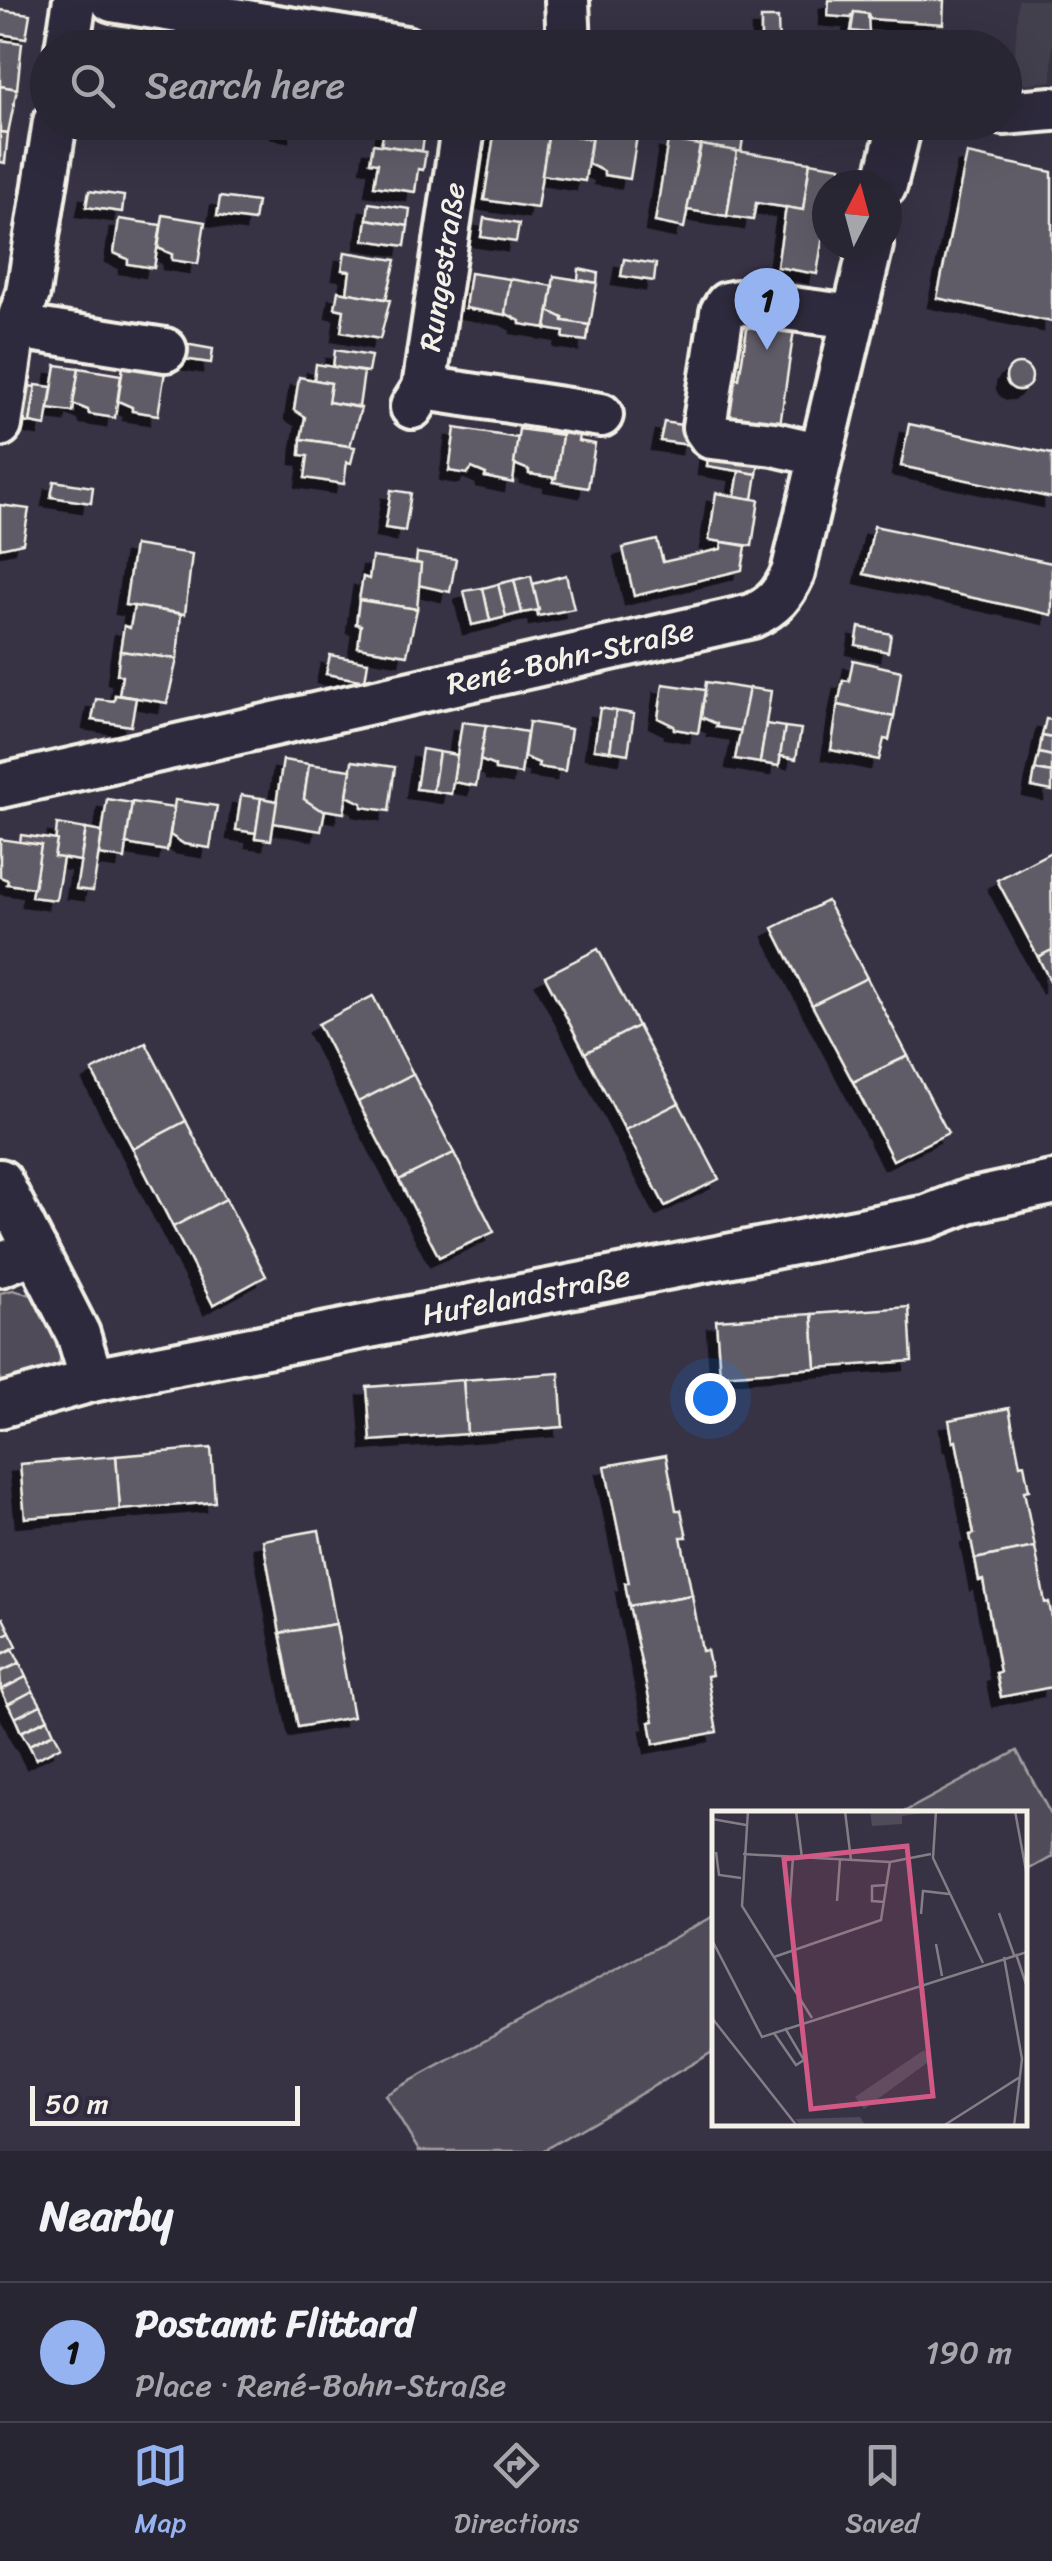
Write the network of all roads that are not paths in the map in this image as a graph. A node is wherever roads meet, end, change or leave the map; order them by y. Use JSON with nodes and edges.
{"nodes":[{"id":1,"x":74,"y":0,"type":"edge"},
{"id":2,"x":567,"y":0,"type":"edge"},
{"id":3,"x":137,"y":2,"type":"edge"},
{"id":4,"x":70,"y":30,"type":"edge"},
{"id":5,"x":300,"y":30,"type":"edge"},
{"id":6,"x":568,"y":30,"type":"edge"},
{"id":7,"x":1052,"y":108,"type":"edge"},
{"id":8,"x":1022,"y":111,"type":"edge"},
{"id":9,"x":52,"y":140,"type":"edge"},
{"id":10,"x":461,"y":140,"type":"edge"},
{"id":11,"x":897,"y":140,"type":"edge"},
{"id":12,"x":889,"y":170,"type":"edge"},
{"id":13,"x":867,"y":260,"type":"edge"},
{"id":14,"x":854,"y":317,"type":"junction"},
{"id":15,"x":17,"y":327,"type":"junction"},
{"id":16,"x":165,"y":350,"type":"dead end"},
{"id":17,"x":601,"y":415,"type":"dead end"},
{"id":18,"x":0,"y":425,"type":"edge"},
{"id":19,"x":821,"y":455,"type":"junction"},
{"id":20,"x":0,"y":786,"type":"edge"},
{"id":21,"x":0,"y":1181,"type":"edge"},
{"id":22,"x":1052,"y":1183,"type":"edge"},
{"id":23,"x":18,"y":1258,"type":"edge"},
{"id":24,"x":92,"y":1380,"type":"junction"},
{"id":25,"x":0,"y":1406,"type":"edge"}],
"edges":[{"from":1,"to":4,"type":"street"},
{"from":2,"to":6,"type":"street"},
{"from":3,"to":5,"type":"street"},
{"from":7,"to":8,"type":"street"},
{"from":9,"to":15,"type":"street"},
{"from":10,"to":17,"type":"street","name":"Rungestraße"},
{"from":11,"to":12,"type":"street"},
{"from":13,"to":14,"type":"street","name":"René-Bohn-Straße"},
{"from":14,"to":19,"type":"street","name":"René-Bohn-Straße"},
{"from":14,"to":19,"type":"street"},
{"from":15,"to":16,"type":"street"},
{"from":15,"to":18,"type":"street"},
{"from":19,"to":20,"type":"street","name":"René-Bohn-Straße"},
{"from":21,"to":23,"type":"street"},
{"from":22,"to":24,"type":"street","name":"Hufelandstraße"},
{"from":23,"to":24,"type":"street"},
{"from":24,"to":25,"type":"street","name":"Hufelandstraße"}]}
